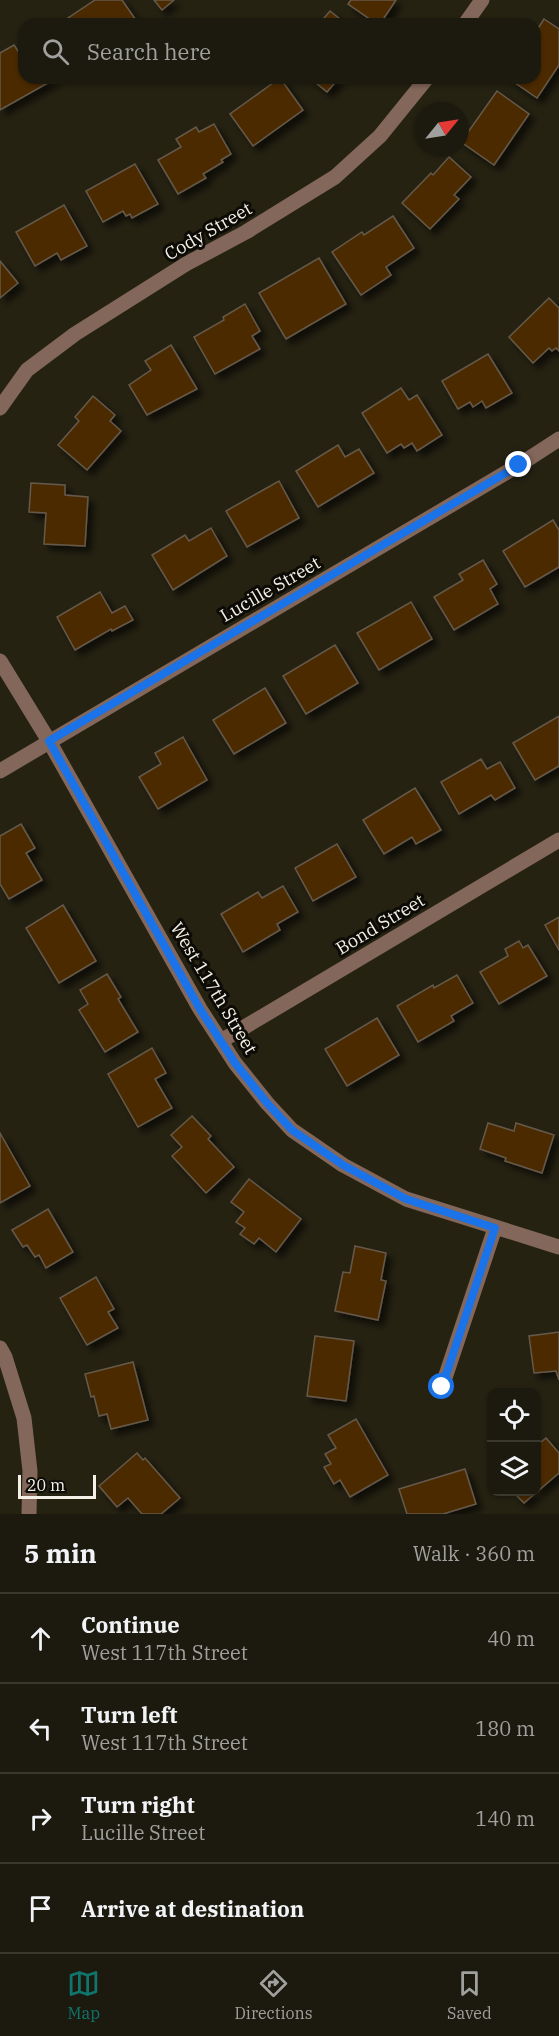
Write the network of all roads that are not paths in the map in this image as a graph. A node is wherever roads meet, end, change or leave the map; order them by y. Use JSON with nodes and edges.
{"nodes":[{"id":1,"x":482,"y":0,"type":"edge"},
{"id":2,"x":469,"y":18,"type":"edge"},
{"id":3,"x":422,"y":84,"type":"edge"},
{"id":4,"x":0,"y":408,"type":"edge"},
{"id":5,"x":559,"y":439,"type":"edge"},
{"id":6,"x":0,"y":661,"type":"edge"},
{"id":7,"x":49,"y":741,"type":"junction"},
{"id":8,"x":0,"y":771,"type":"edge"},
{"id":9,"x":559,"y":840,"type":"edge"},
{"id":10,"x":221,"y":1041,"type":"junction"},
{"id":11,"x":495,"y":1228,"type":"junction"},
{"id":12,"x":559,"y":1247,"type":"edge"},
{"id":13,"x":0,"y":1348,"type":"edge"},
{"id":14,"x":442,"y":1387,"type":"dead end"},
{"id":15,"x":28,"y":1514,"type":"edge"}],
"edges":[{"from":1,"to":2,"type":"street"},
{"from":3,"to":4,"type":"street","name":"Cody Street"},
{"from":5,"to":7,"type":"street","name":"Lucille Street"},
{"from":6,"to":7,"type":"street","name":"West 117th Street"},
{"from":7,"to":8,"type":"street","name":"Lucille Street"},
{"from":7,"to":10,"type":"street","name":"West 117th Street"},
{"from":9,"to":10,"type":"street","name":"Bond Street"},
{"from":10,"to":11,"type":"street","name":"West 117th Street"},
{"from":11,"to":12,"type":"street","name":"West 117th Street"},
{"from":11,"to":14,"type":"street"},
{"from":13,"to":15,"type":"street"}]}
